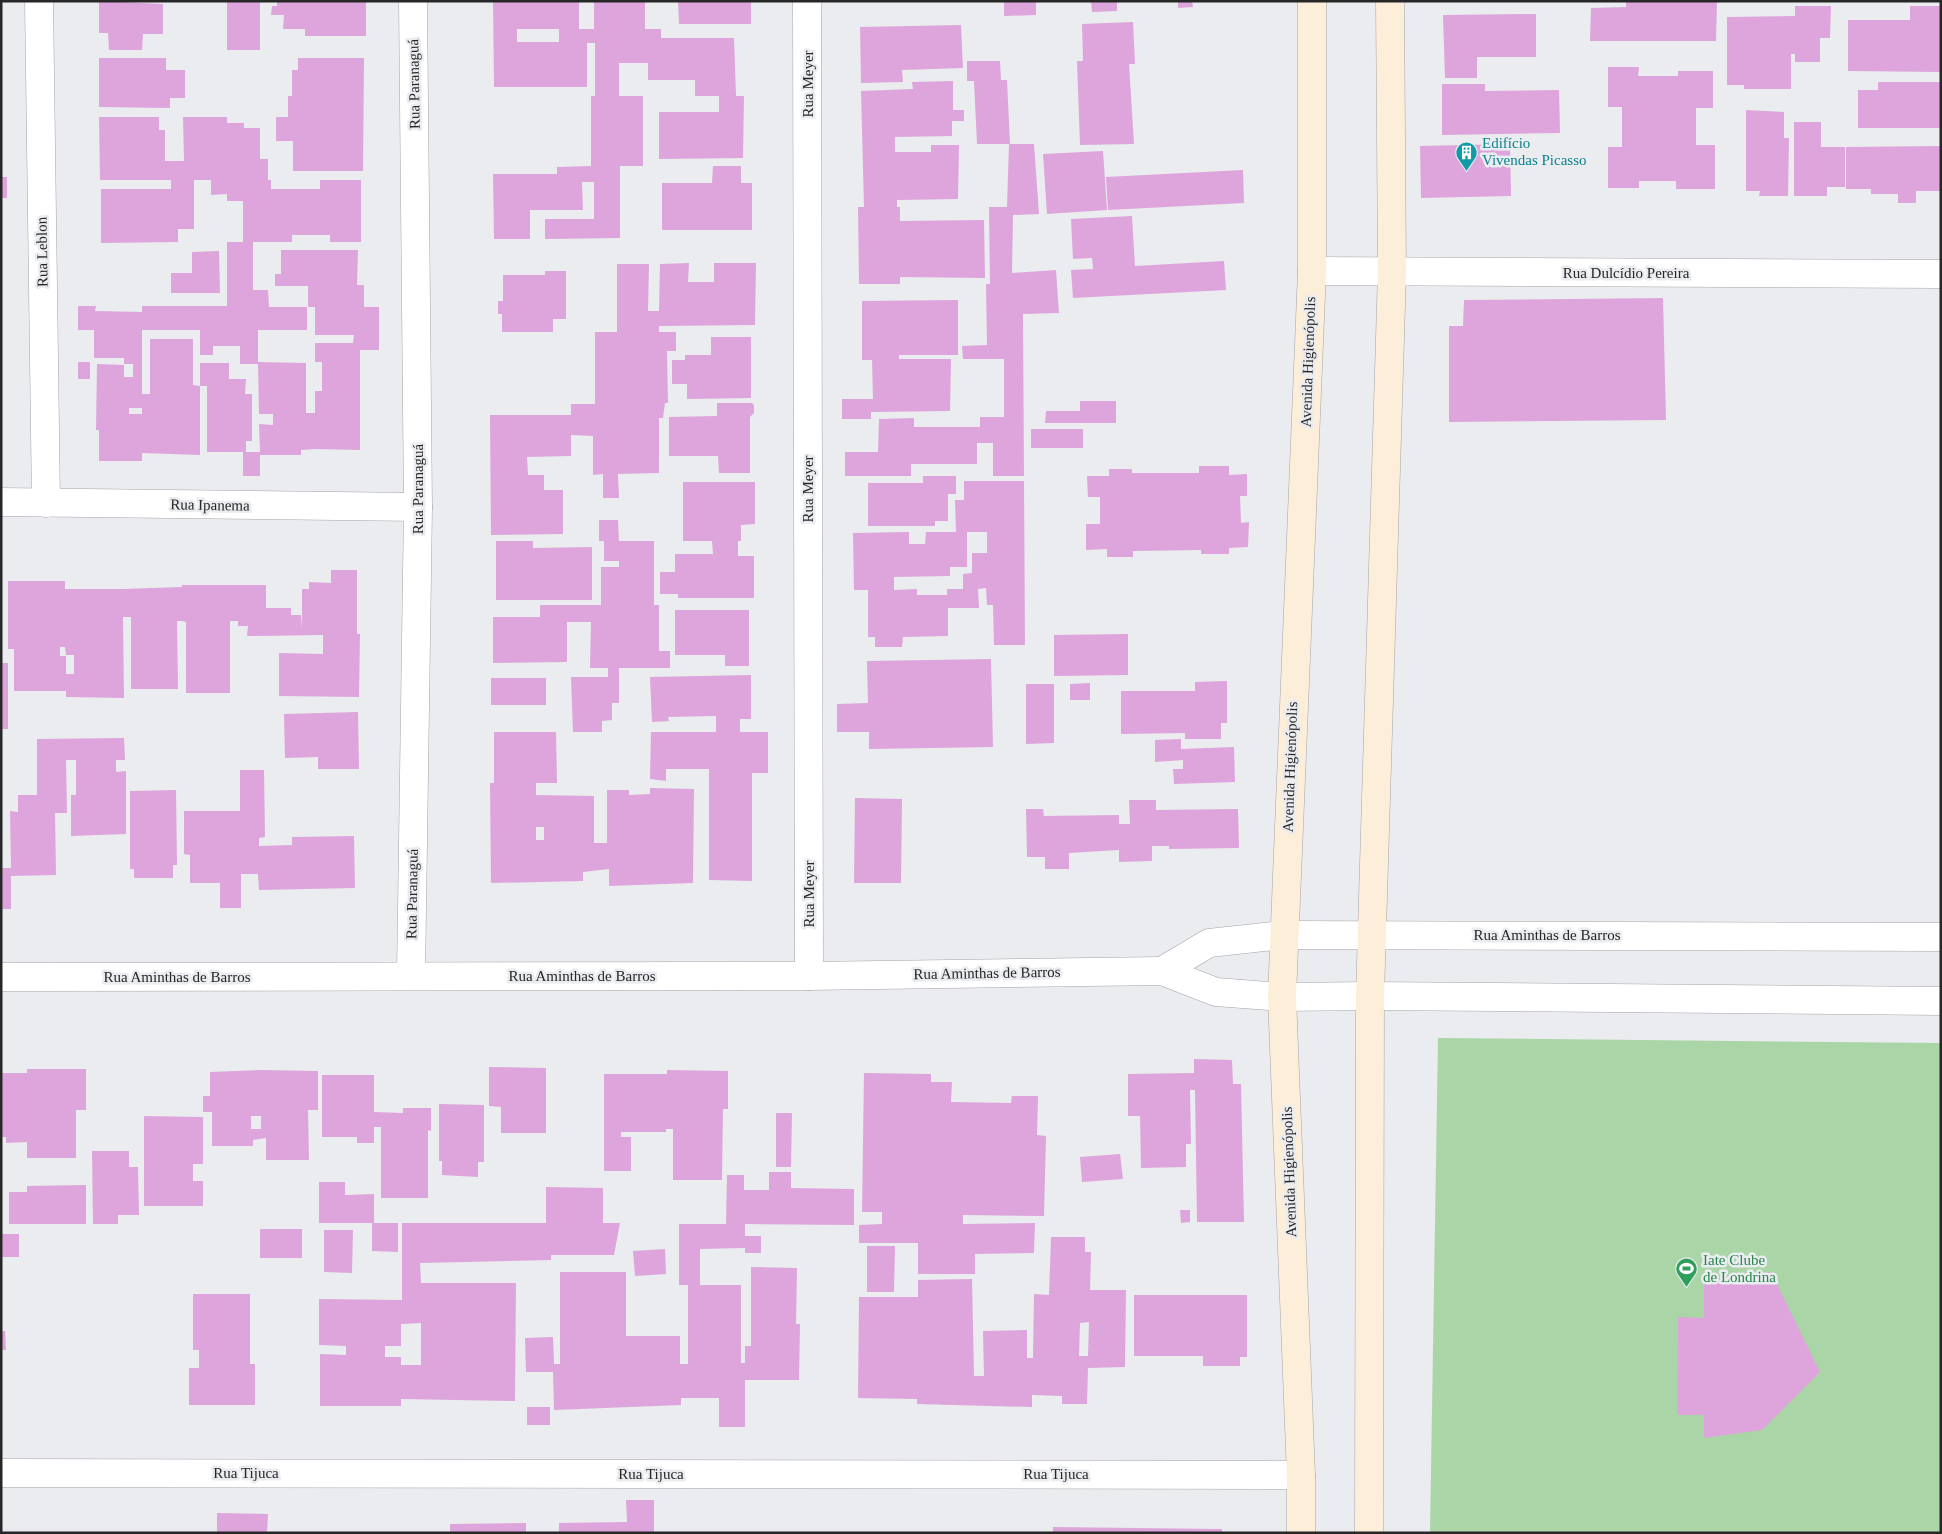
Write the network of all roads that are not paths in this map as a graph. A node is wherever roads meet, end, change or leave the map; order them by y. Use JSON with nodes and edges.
{"nodes":[{"id":1,"x":39,"y":1,"type":"edge"},
{"id":2,"x":413,"y":1,"type":"edge"},
{"id":3,"x":807,"y":1,"type":"edge"},
{"id":4,"x":1312,"y":1,"type":"edge"},
{"id":5,"x":1390,"y":1,"type":"edge"},
{"id":6,"x":1312,"y":271,"type":"junction"},
{"id":7,"x":1392,"y":272,"type":"junction"},
{"id":8,"x":1941,"y":274,"type":"edge"},
{"id":9,"x":1,"y":502,"type":"edge"},
{"id":10,"x":46,"y":503,"type":"junction"},
{"id":11,"x":418,"y":507,"type":"junction"},
{"id":12,"x":1371,"y":934,"type":"junction"},
{"id":13,"x":1283,"y":935,"type":"junction"},
{"id":14,"x":1941,"y":937,"type":"edge"},
{"id":15,"x":1162,"y":971,"type":"junction"},
{"id":16,"x":411,"y":976,"type":"junction"},
{"id":17,"x":810,"y":976,"type":"junction"},
{"id":18,"x":1,"y":978,"type":"edge"},
{"id":19,"x":1370,"y":996,"type":"junction"},
{"id":20,"x":1282,"y":997,"type":"junction"},
{"id":21,"x":1941,"y":1001,"type":"edge"},
{"id":22,"x":1,"y":1473,"type":"edge"},
{"id":23,"x":1301,"y":1475,"type":"junction"},
{"id":24,"x":1301,"y":1533,"type":"edge"},
{"id":25,"x":1370,"y":1533,"type":"edge"}],
"edges":[{"from":1,"to":10,"type":"street","name":"Rua Leblon"},
{"from":2,"to":11,"type":"street","name":"Rua Paranaguá"},
{"from":3,"to":17,"type":"street","name":"Rua Meyer"},
{"from":4,"to":6,"type":"main road","name":"Avenida Higienópolis"},
{"from":5,"to":7,"type":"main road"},
{"from":6,"to":7,"type":"street","name":"Rua Dulcídio Pereira"},
{"from":6,"to":13,"type":"main road","name":"Avenida Higienópolis"},
{"from":7,"to":8,"type":"street","name":"Rua Dulcídio Pereira"},
{"from":7,"to":12,"type":"main road"},
{"from":9,"to":10,"type":"street","name":"Rua Ipanema"},
{"from":10,"to":11,"type":"street","name":"Rua Ipanema"},
{"from":11,"to":16,"type":"street","name":"Rua Paranaguá"},
{"from":12,"to":13,"type":"street","name":"Rua Aminthas de Barros"},
{"from":12,"to":14,"type":"street","name":"Rua Aminthas de Barros"},
{"from":12,"to":19,"type":"main road"},
{"from":13,"to":15,"type":"street","name":"Rua Aminthas de Barros"},
{"from":13,"to":20,"type":"main road","name":"Avenida Higienópolis"},
{"from":15,"to":17,"type":"street","name":"Rua Aminthas de Barros"},
{"from":15,"to":20,"type":"street","name":"Rua Aminthas de Barros"},
{"from":16,"to":17,"type":"street","name":"Rua Aminthas de Barros"},
{"from":16,"to":18,"type":"street","name":"Rua Aminthas de Barros"},
{"from":19,"to":20,"type":"street","name":"Rua Aminthas de Barros"},
{"from":19,"to":21,"type":"street","name":"Rua Aminthas de Barros"},
{"from":19,"to":25,"type":"main road"},
{"from":20,"to":23,"type":"main road","name":"Avenida Higienópolis"},
{"from":22,"to":23,"type":"street","name":"Rua Tijuca"},
{"from":23,"to":24,"type":"main road","name":"Avenida Higienópolis"}]}
